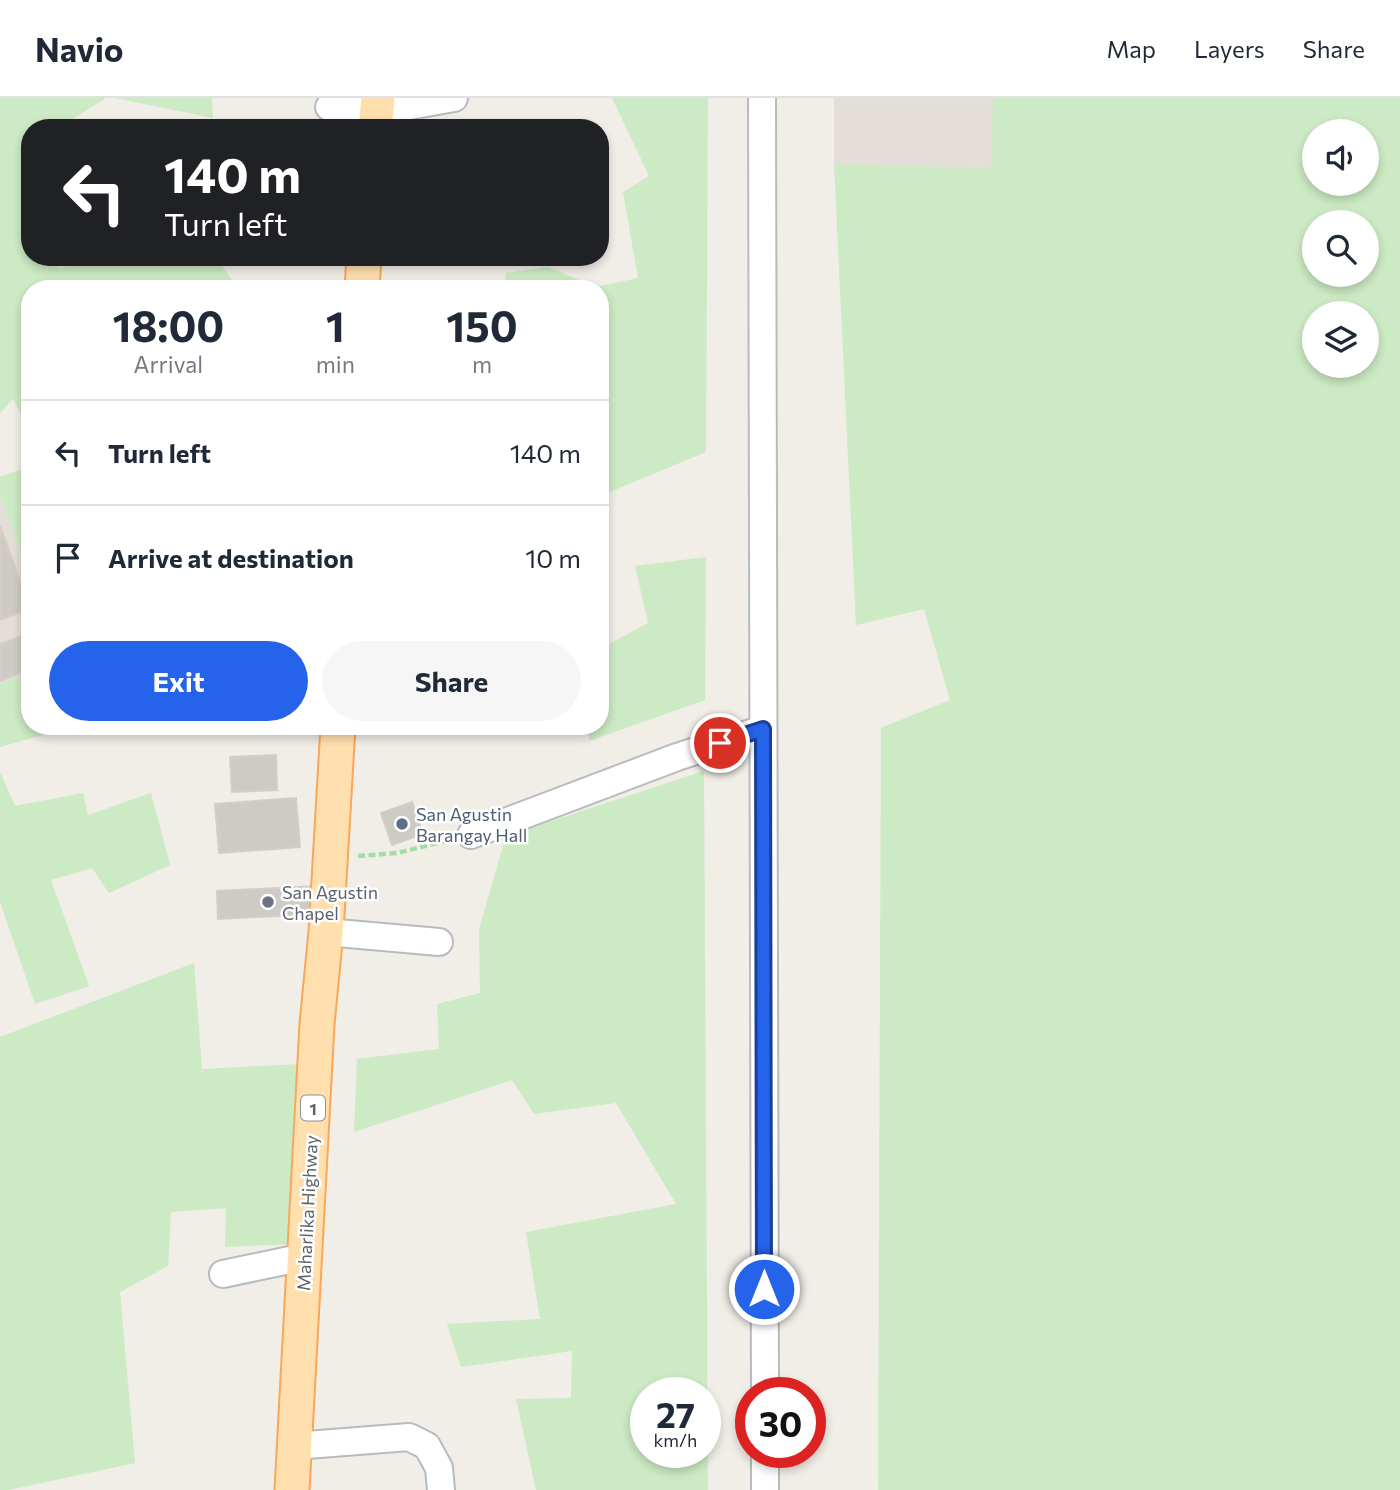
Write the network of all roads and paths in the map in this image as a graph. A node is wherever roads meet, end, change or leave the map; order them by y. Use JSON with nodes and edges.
{"nodes":[{"id":1,"x":454,"y":98,"type":"edge"},
{"id":2,"x":762,"y":98,"type":"edge"},
{"id":3,"x":329,"y":107,"type":"dead end"},
{"id":4,"x":376,"y":112,"type":"edge"},
{"id":5,"x":763,"y":729,"type":"junction"},
{"id":6,"x":338,"y":735,"type":"edge"},
{"id":7,"x":471,"y":835,"type":"joint"},
{"id":8,"x":331,"y":857,"type":"junction"},
{"id":9,"x":326,"y":932,"type":"junction"},
{"id":10,"x":439,"y":942,"type":"dead end"},
{"id":11,"x":304,"y":1257,"type":"junction"},
{"id":12,"x":222,"y":1274,"type":"dead end"},
{"id":13,"x":765,"y":1377,"type":"edge"},
{"id":14,"x":294,"y":1446,"type":"junction"},
{"id":15,"x":765,"y":1468,"type":"edge"},
{"id":16,"x":292,"y":1490,"type":"edge"},
{"id":17,"x":441,"y":1490,"type":"edge"},
{"id":18,"x":765,"y":1490,"type":"edge"}],
"edges":[{"from":1,"to":4,"type":"street"},
{"from":2,"to":5,"type":"street"},
{"from":3,"to":4,"type":"street"},
{"from":5,"to":7,"type":"street"},
{"from":5,"to":13,"type":"street"},
{"from":6,"to":8,"type":"main road","name":"Maharlika Highway","number":"1"},
{"from":7,"to":8,"type":"path"},
{"from":8,"to":9,"type":"main road","name":"Maharlika Highway","number":"1"},
{"from":9,"to":10,"type":"street"},
{"from":9,"to":11,"type":"main road","name":"Maharlika Highway","number":"1"},
{"from":11,"to":12,"type":"street"},
{"from":11,"to":14,"type":"main road","name":"Maharlika Highway","number":"1"},
{"from":14,"to":16,"type":"main road","name":"Maharlika Highway","number":"1"},
{"from":14,"to":17,"type":"street"},
{"from":15,"to":18,"type":"street"}]}
